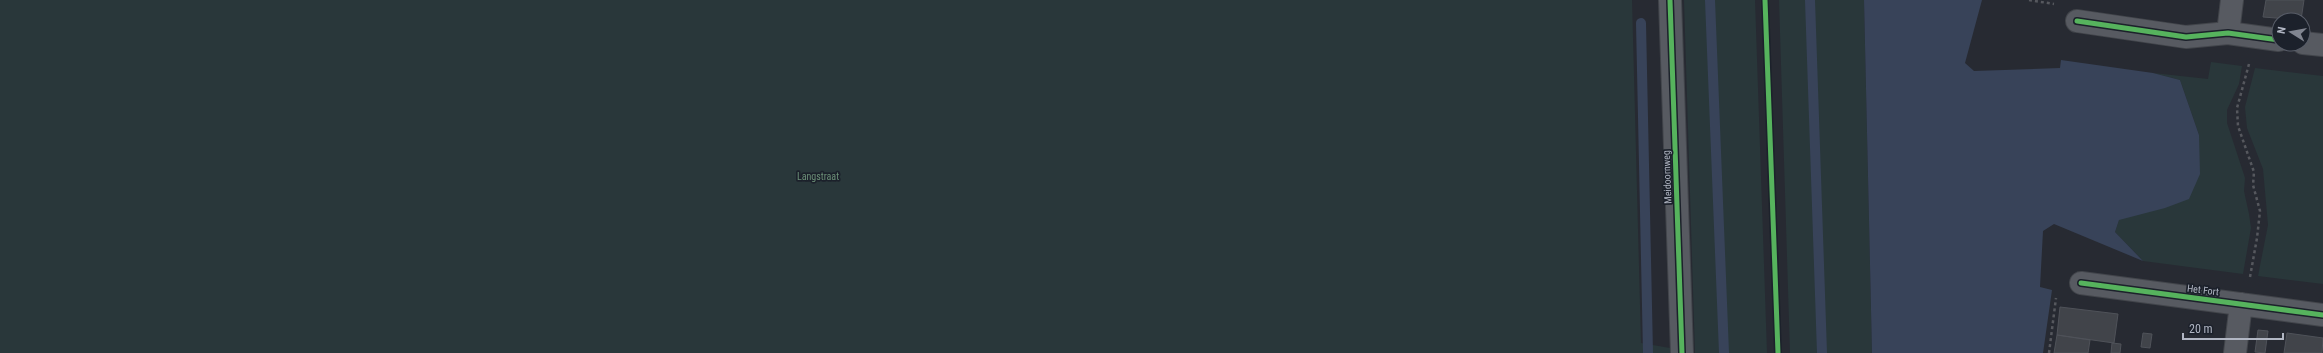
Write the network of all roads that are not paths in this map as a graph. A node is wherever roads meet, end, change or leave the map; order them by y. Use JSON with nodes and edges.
{"nodes":[{"id":1,"x":1670,"y":0,"type":"edge"},
{"id":2,"x":2232,"y":0,"type":"edge"},
{"id":3,"x":2077,"y":21,"type":"dead end"},
{"id":4,"x":2228,"y":33,"type":"junction"},
{"id":5,"x":2271,"y":39,"type":"edge"},
{"id":6,"x":2311,"y":44,"type":"edge"},
{"id":7,"x":2323,"y":45,"type":"edge"},
{"id":8,"x":2082,"y":283,"type":"road end"},
{"id":9,"x":2241,"y":304,"type":"junction"},
{"id":10,"x":2323,"y":315,"type":"edge"},
{"id":11,"x":1682,"y":353,"type":"edge"},
{"id":12,"x":2235,"y":353,"type":"edge"}],
"edges":[{"from":1,"to":11,"type":"street","name":"Meidoornweg"},
{"from":2,"to":4,"type":"street"},
{"from":3,"to":4,"type":"street"},
{"from":4,"to":5,"type":"street"},
{"from":6,"to":7,"type":"street"},
{"from":8,"to":9,"type":"street","name":"Het Fort"},
{"from":9,"to":10,"type":"street","name":"Het Fort"},
{"from":9,"to":12,"type":"street"}]}
